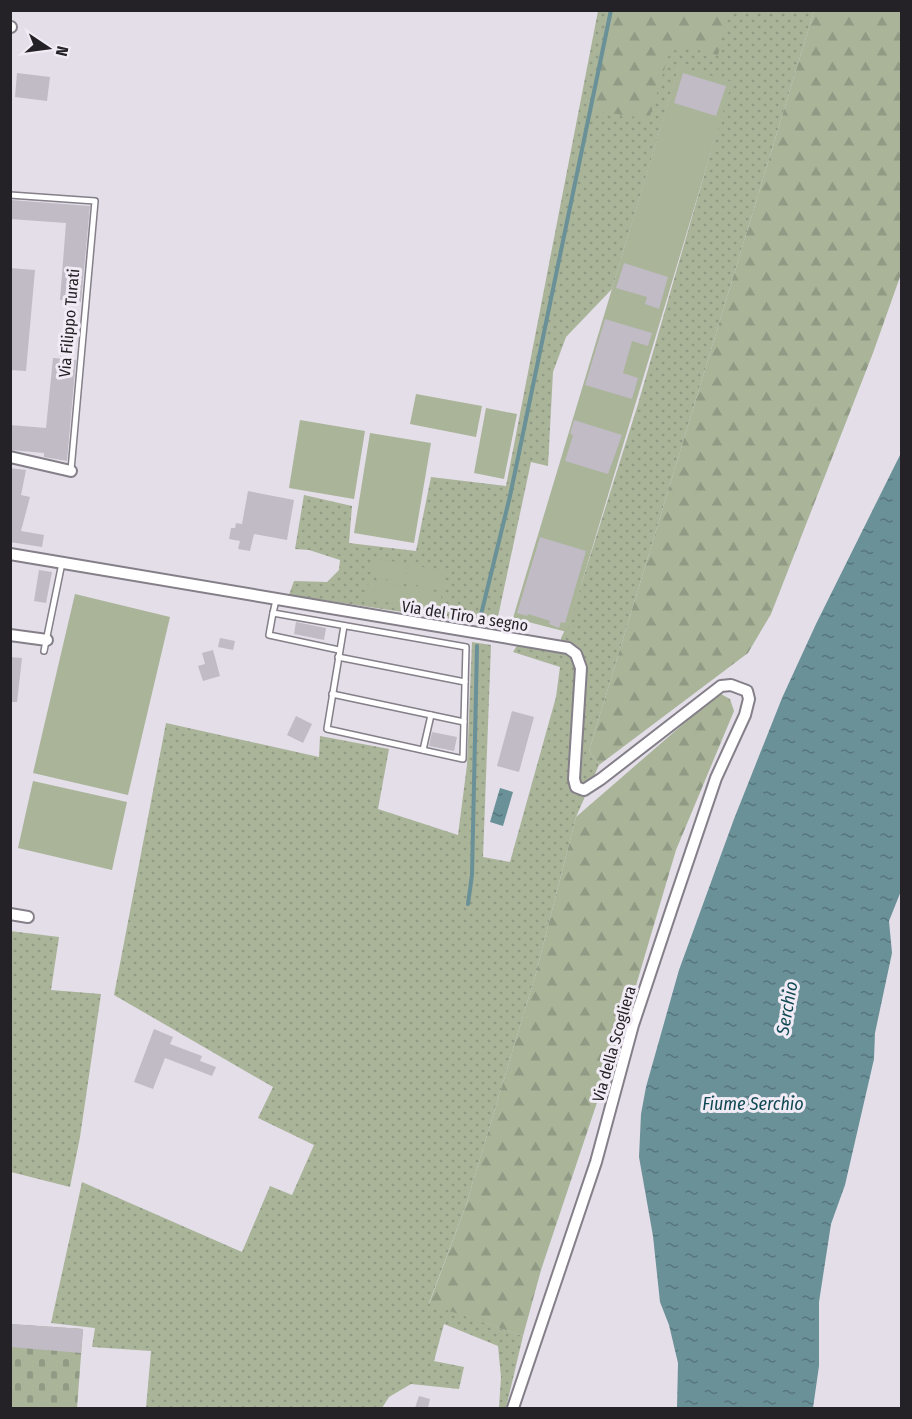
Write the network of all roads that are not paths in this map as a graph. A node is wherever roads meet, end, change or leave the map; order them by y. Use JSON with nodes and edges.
{"nodes":[{"id":1,"x":10,"y":195,"type":"edge"},
{"id":2,"x":10,"y":457,"type":"edge"},
{"id":3,"x":71,"y":471,"type":"joint"},
{"id":4,"x":10,"y":554,"type":"edge"},
{"id":5,"x":62,"y":563,"type":"junction"},
{"id":6,"x":276,"y":600,"type":"junction"},
{"id":7,"x":273,"y":613,"type":"junction"},
{"id":8,"x":344,"y":626,"type":"junction"},
{"id":9,"x":10,"y":635,"type":"edge"},
{"id":10,"x":46,"y":645,"type":"joint"},
{"id":11,"x":339,"y":654,"type":"junction"},
{"id":12,"x":465,"y":682,"type":"junction"},
{"id":13,"x":747,"y":691,"type":"joint"},
{"id":14,"x":332,"y":694,"type":"junction"},
{"id":15,"x":431,"y":715,"type":"junction"},
{"id":16,"x":464,"y":722,"type":"junction"},
{"id":17,"x":423,"y":750,"type":"junction"},
{"id":18,"x":10,"y":914,"type":"edge"},
{"id":19,"x":28,"y":917,"type":"dead end"},
{"id":20,"x":513,"y":1408,"type":"edge"}],
"edges":[{"from":1,"to":3,"type":"lane","name":"Via Filippo Turati"},
{"from":2,"to":3,"type":"street","name":"Via Filippo Turati"},
{"from":4,"to":5,"type":"street","name":"Via del Tiro a segno"},
{"from":5,"to":6,"type":"street","name":"Via del Tiro a segno"},
{"from":5,"to":10,"type":"lane"},
{"from":6,"to":7,"type":"lane"},
{"from":6,"to":13,"type":"street","name":"Via del Tiro a segno"},
{"from":7,"to":8,"type":"lane"},
{"from":7,"to":11,"type":"lane"},
{"from":8,"to":11,"type":"lane"},
{"from":8,"to":12,"type":"lane"},
{"from":9,"to":10,"type":"street"},
{"from":11,"to":12,"type":"lane"},
{"from":11,"to":14,"type":"lane"},
{"from":12,"to":16,"type":"lane"},
{"from":13,"to":20,"type":"street","name":"Via della Scogliera"},
{"from":14,"to":15,"type":"lane"},
{"from":14,"to":17,"type":"lane"},
{"from":15,"to":16,"type":"lane"},
{"from":15,"to":17,"type":"lane"},
{"from":16,"to":17,"type":"lane"},
{"from":18,"to":19,"type":"street"}]}
